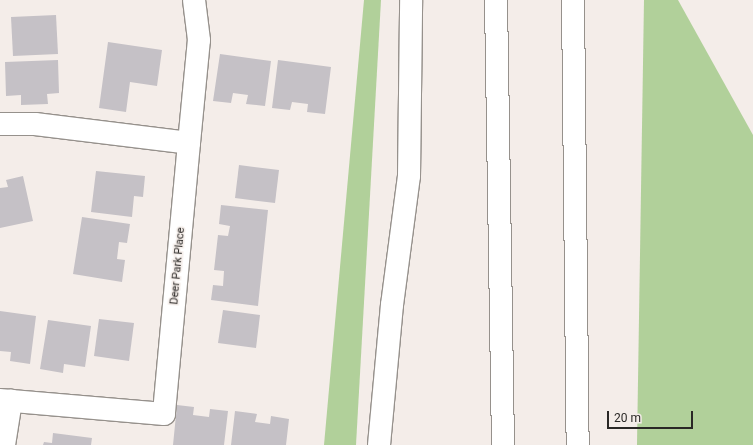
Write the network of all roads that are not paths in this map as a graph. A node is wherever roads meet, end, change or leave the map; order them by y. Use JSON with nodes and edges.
{"nodes":[{"id":1,"x":194,"y":0,"type":"edge"},
{"id":2,"x":411,"y":0,"type":"edge"},
{"id":3,"x":496,"y":0,"type":"edge"},
{"id":4,"x":573,"y":0,"type":"edge"},
{"id":5,"x":0,"y":124,"type":"edge"},
{"id":6,"x":189,"y":143,"type":"junction"},
{"id":7,"x":6,"y":400,"type":"edge"},
{"id":8,"x":4,"y":445,"type":"edge"},
{"id":9,"x":379,"y":445,"type":"edge"},
{"id":10,"x":503,"y":445,"type":"edge"},
{"id":11,"x":578,"y":445,"type":"edge"}],
"edges":[{"from":1,"to":6,"type":"main road"},
{"from":2,"to":9,"type":"main road"},
{"from":3,"to":10,"type":"main road"},
{"from":4,"to":11,"type":"main road"},
{"from":5,"to":6,"type":"main road"},
{"from":6,"to":7,"type":"main road","name":"Deer Park Place"},
{"from":7,"to":8,"type":"main road"}]}
